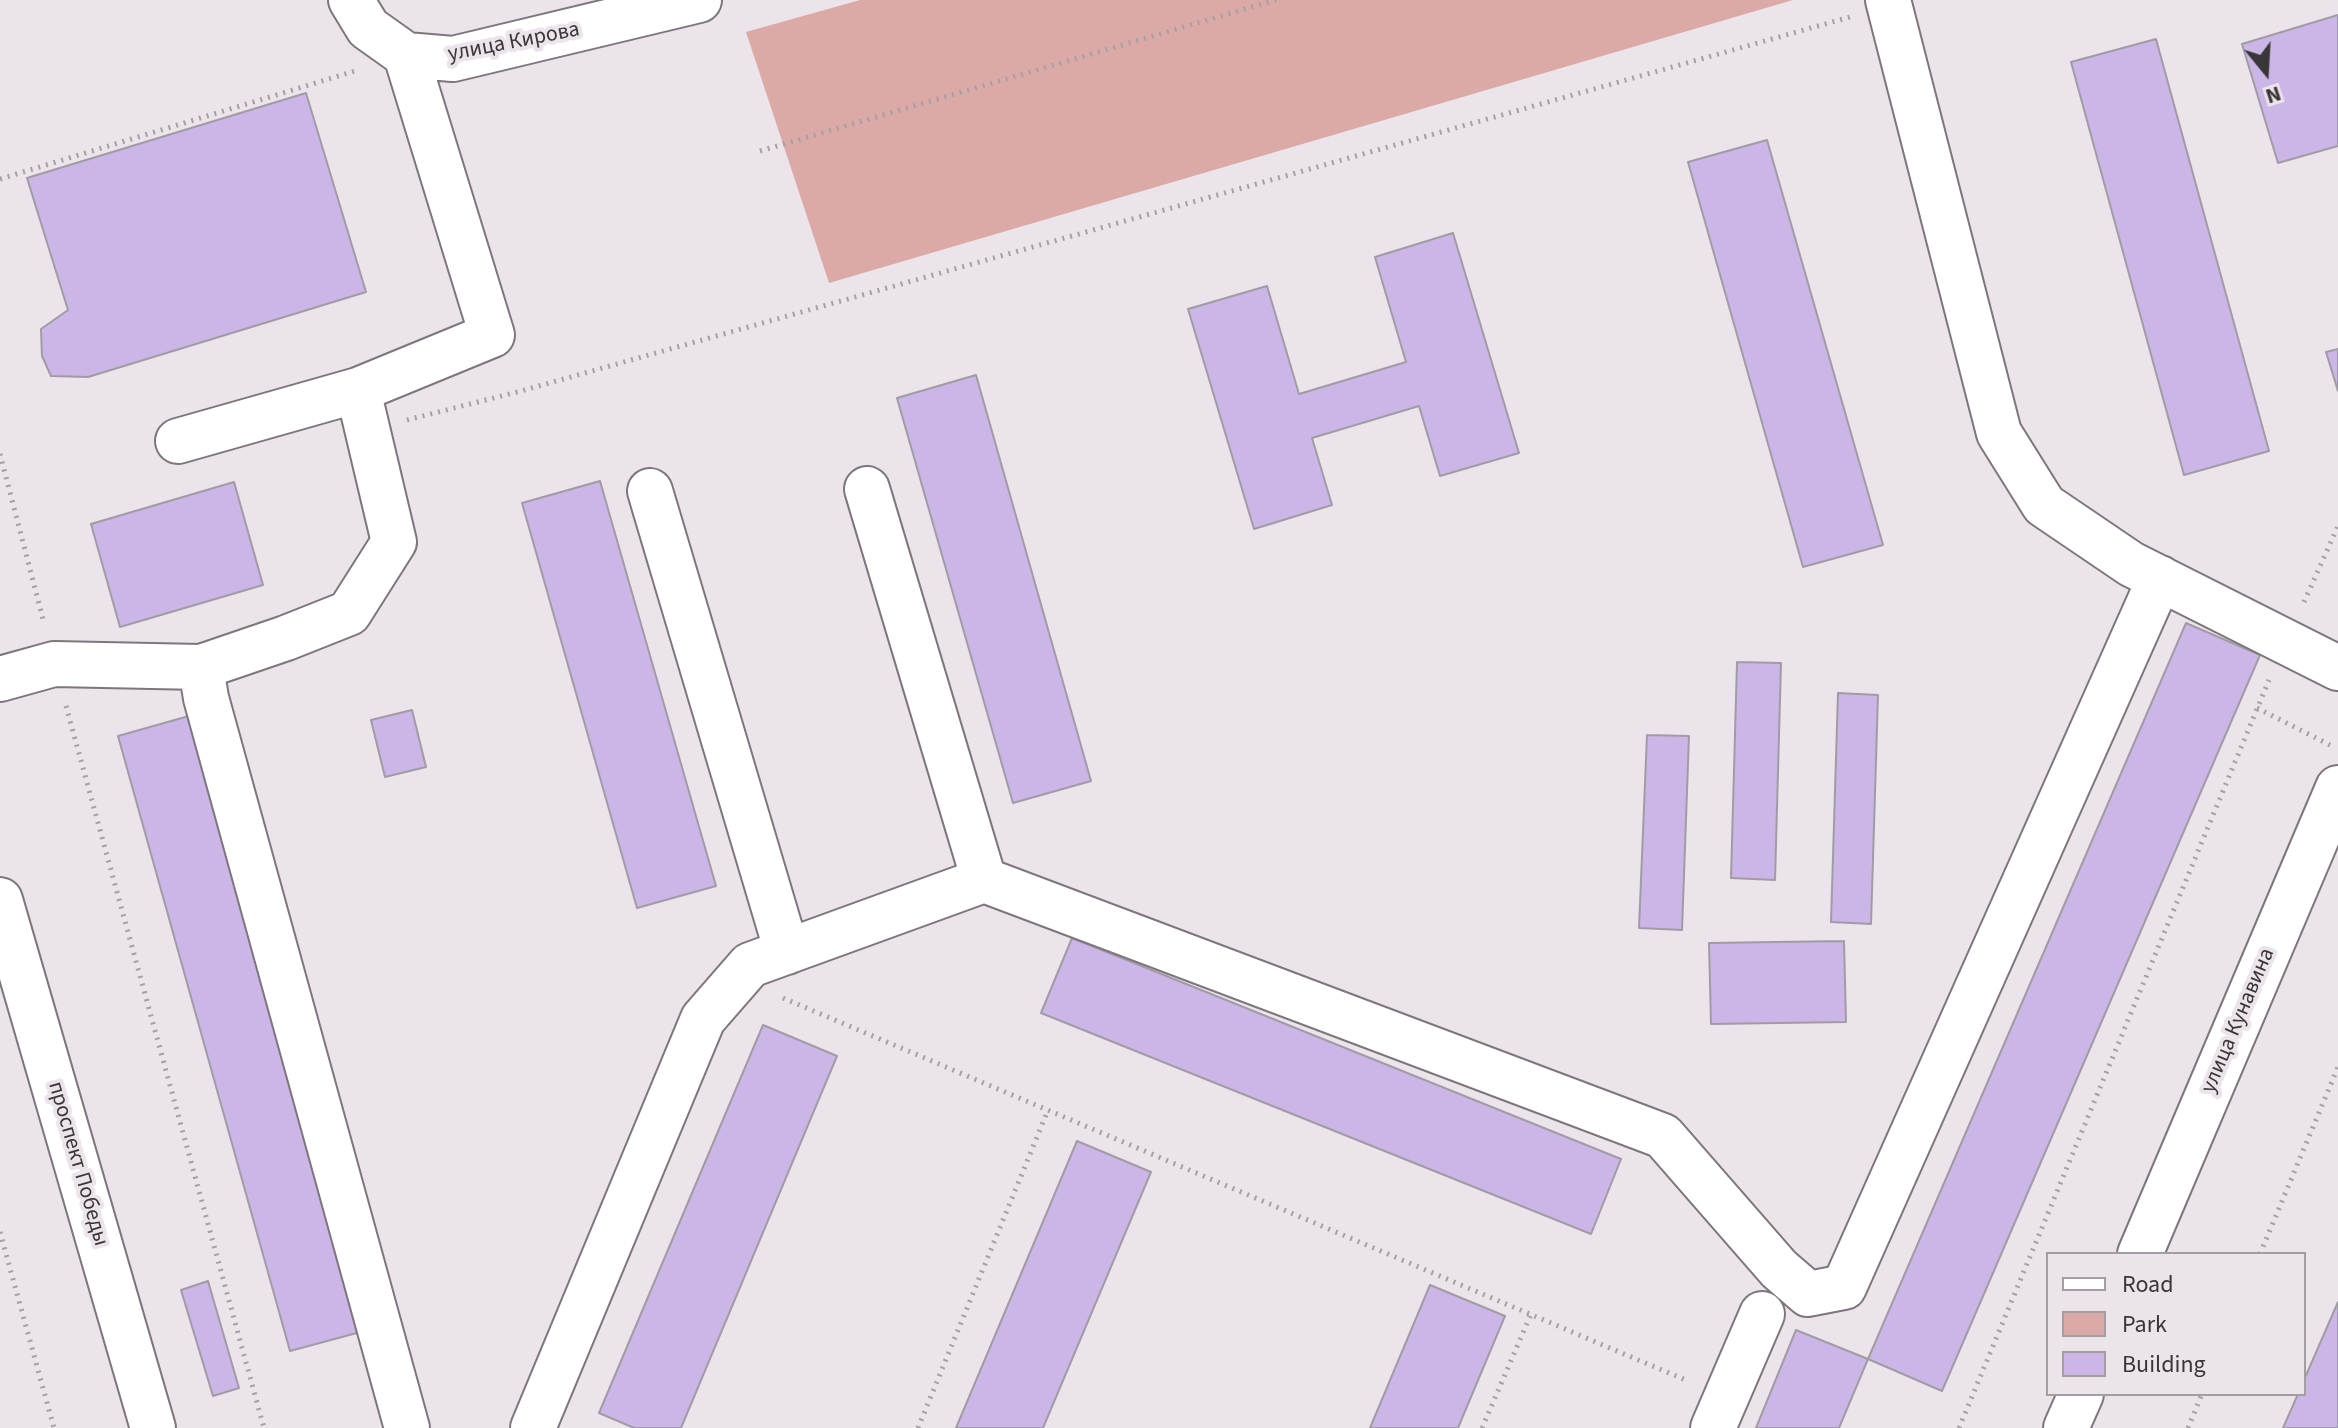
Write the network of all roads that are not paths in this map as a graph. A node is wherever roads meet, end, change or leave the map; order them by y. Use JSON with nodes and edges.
{"nodes":[{"id":1,"x":351,"y":0,"type":"edge"},
{"id":2,"x":1896,"y":2,"type":"edge"},
{"id":3,"x":671,"y":3,"type":"edge"},
{"id":4,"x":598,"y":12,"type":"edge"},
{"id":5,"x":406,"y":55,"type":"junction"},
{"id":6,"x":363,"y":410,"type":"junction"},
{"id":7,"x":178,"y":441,"type":"dead end"},
{"id":8,"x":867,"y":489,"type":"dead end"},
{"id":9,"x":650,"y":491,"type":"dead end"},
{"id":10,"x":2160,"y":578,"type":"junction"},
{"id":11,"x":201,"y":667,"type":"junction"},
{"id":12,"x":2338,"y":668,"type":"edge"},
{"id":13,"x":0,"y":679,"type":"edge"},
{"id":14,"x":2338,"y":788,"type":"edge"},
{"id":15,"x":984,"y":880,"type":"junction"},
{"id":16,"x":0,"y":900,"type":"edge"},
{"id":17,"x":787,"y":952,"type":"junction"},
{"id":18,"x":2141,"y":1252,"type":"edge"},
{"id":19,"x":1762,"y":1314,"type":"dead end"},
{"id":20,"x":2080,"y":1396,"type":"edge"},
{"id":21,"x":1719,"y":1412,"type":"edge"},
{"id":22,"x":153,"y":1428,"type":"edge"},
{"id":23,"x":407,"y":1428,"type":"edge"},
{"id":24,"x":533,"y":1428,"type":"edge"},
{"id":25,"x":2066,"y":1428,"type":"edge"}],
"edges":[{"from":1,"to":5,"type":"main road"},
{"from":2,"to":10,"type":"main road"},
{"from":3,"to":4,"type":"main road","name":"улица Кирова"},
{"from":4,"to":5,"type":"main road","name":"улица Кирова"},
{"from":5,"to":6,"type":"main road"},
{"from":6,"to":7,"type":"main road"},
{"from":6,"to":11,"type":"main road"},
{"from":8,"to":15,"type":"main road"},
{"from":9,"to":17,"type":"main road"},
{"from":10,"to":12,"type":"main road"},
{"from":10,"to":15,"type":"main road"},
{"from":11,"to":13,"type":"main road"},
{"from":11,"to":23,"type":"main road"},
{"from":14,"to":18,"type":"main road","name":"улица Кунавина"},
{"from":15,"to":17,"type":"main road"},
{"from":16,"to":22,"type":"main road","name":"проспект Победы"},
{"from":17,"to":24,"type":"main road"},
{"from":19,"to":21,"type":"main road"},
{"from":20,"to":25,"type":"main road"}]}
